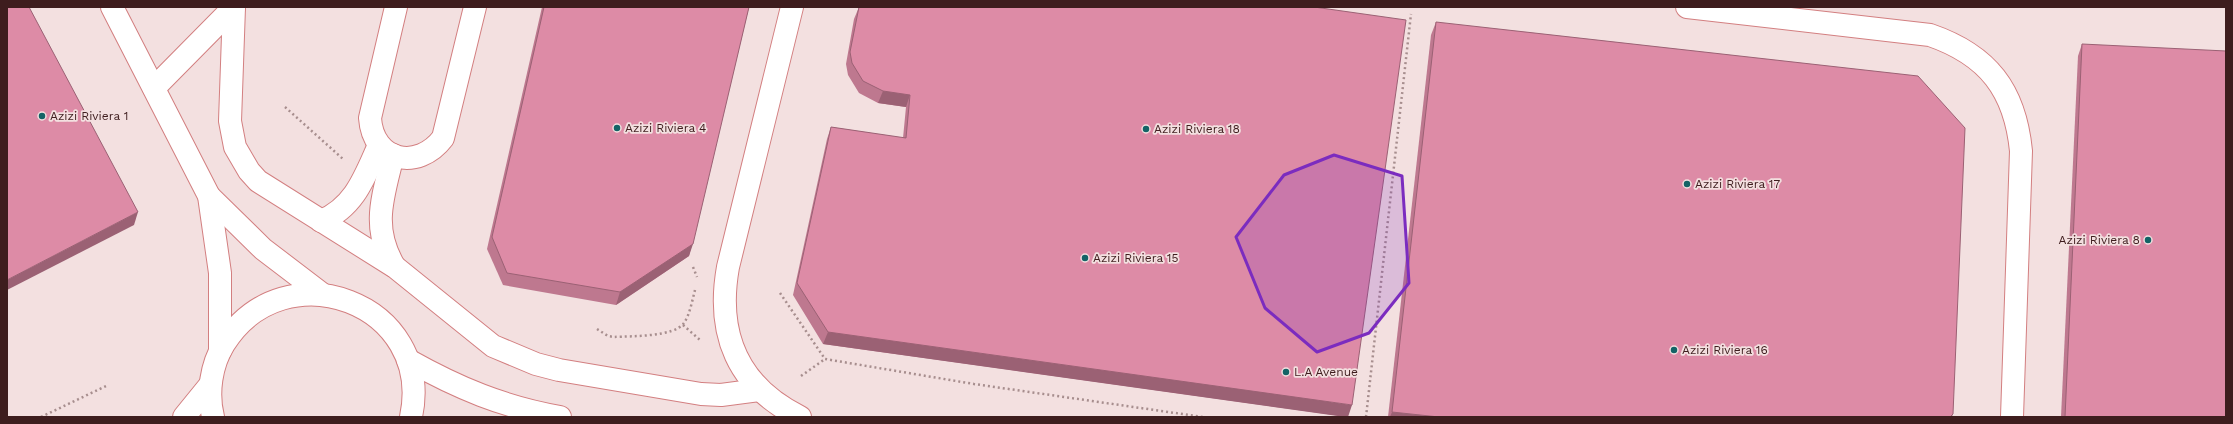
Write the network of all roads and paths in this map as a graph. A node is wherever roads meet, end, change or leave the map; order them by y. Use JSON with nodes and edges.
{"nodes":[{"id":1,"x":112,"y":7,"type":"edge"},
{"id":2,"x":234,"y":7,"type":"edge"},
{"id":3,"x":396,"y":7,"type":"edge"},
{"id":4,"x":475,"y":7,"type":"edge"},
{"id":5,"x":792,"y":7,"type":"edge"},
{"id":6,"x":1687,"y":7,"type":"edge"},
{"id":7,"x":1411,"y":14,"type":"dead end"},
{"id":8,"x":154,"y":88,"type":"junction"},
{"id":9,"x":285,"y":107,"type":"dead end"},
{"id":10,"x":386,"y":150,"type":"junction"},
{"id":11,"x":364,"y":179,"type":"junction"},
{"id":12,"x":209,"y":196,"type":"junction"},
{"id":13,"x":322,"y":221,"type":"junction"},
{"id":14,"x":395,"y":267,"type":"junction"},
{"id":15,"x":693,"y":267,"type":"edge"},
{"id":16,"x":697,"y":282,"type":"dead end"},
{"id":17,"x":696,"y":288,"type":"dead end"},
{"id":18,"x":780,"y":293,"type":"dead end"},
{"id":19,"x":322,"y":294,"type":"junction"},
{"id":20,"x":597,"y":329,"type":"dead end"},
{"id":21,"x":220,"y":351,"type":"junction"},
{"id":22,"x":825,"y":359,"type":"junction"},
{"id":23,"x":408,"y":360,"type":"junction"},
{"id":24,"x":801,"y":376,"type":"dead end"},
{"id":25,"x":210,"y":385,"type":"junction"},
{"id":26,"x":106,"y":386,"type":"dead end"},
{"id":27,"x":759,"y":390,"type":"junction"},
{"id":28,"x":41,"y":417,"type":"edge"},
{"id":29,"x":184,"y":417,"type":"edge"},
{"id":30,"x":213,"y":417,"type":"edge"},
{"id":31,"x":411,"y":417,"type":"edge"},
{"id":32,"x":560,"y":417,"type":"edge"},
{"id":33,"x":800,"y":417,"type":"edge"},
{"id":34,"x":1203,"y":417,"type":"edge"},
{"id":35,"x":1366,"y":417,"type":"edge"},
{"id":36,"x":2012,"y":417,"type":"edge"}],
"edges":[{"from":1,"to":8,"type":"street"},
{"from":2,"to":8,"type":"street"},
{"from":2,"to":13,"type":"street"},
{"from":3,"to":10,"type":"street"},
{"from":4,"to":10,"type":"street"},
{"from":5,"to":27,"type":"street"},
{"from":6,"to":36,"type":"street"},
{"from":7,"to":35,"type":"path"},
{"from":8,"to":12,"type":"street"},
{"from":9,"to":11,"type":"path"},
{"from":10,"to":11,"type":"street"},
{"from":10,"to":14,"type":"street"},
{"from":11,"to":13,"type":"street"},
{"from":12,"to":19,"type":"street"},
{"from":12,"to":21,"type":"street"},
{"from":13,"to":14,"type":"street"},
{"from":14,"to":27,"type":"street"},
{"from":15,"to":16,"type":"path"},
{"from":17,"to":20,"type":"path"},
{"from":18,"to":22,"type":"path"},
{"from":19,"to":21,"type":"street"},
{"from":19,"to":23,"type":"street"},
{"from":21,"to":25,"type":"street"},
{"from":22,"to":24,"type":"path"},
{"from":22,"to":34,"type":"path"},
{"from":23,"to":31,"type":"street"},
{"from":23,"to":32,"type":"street"},
{"from":25,"to":29,"type":"street"},
{"from":25,"to":30,"type":"street"},
{"from":26,"to":28,"type":"path"},
{"from":27,"to":33,"type":"street"}]}
